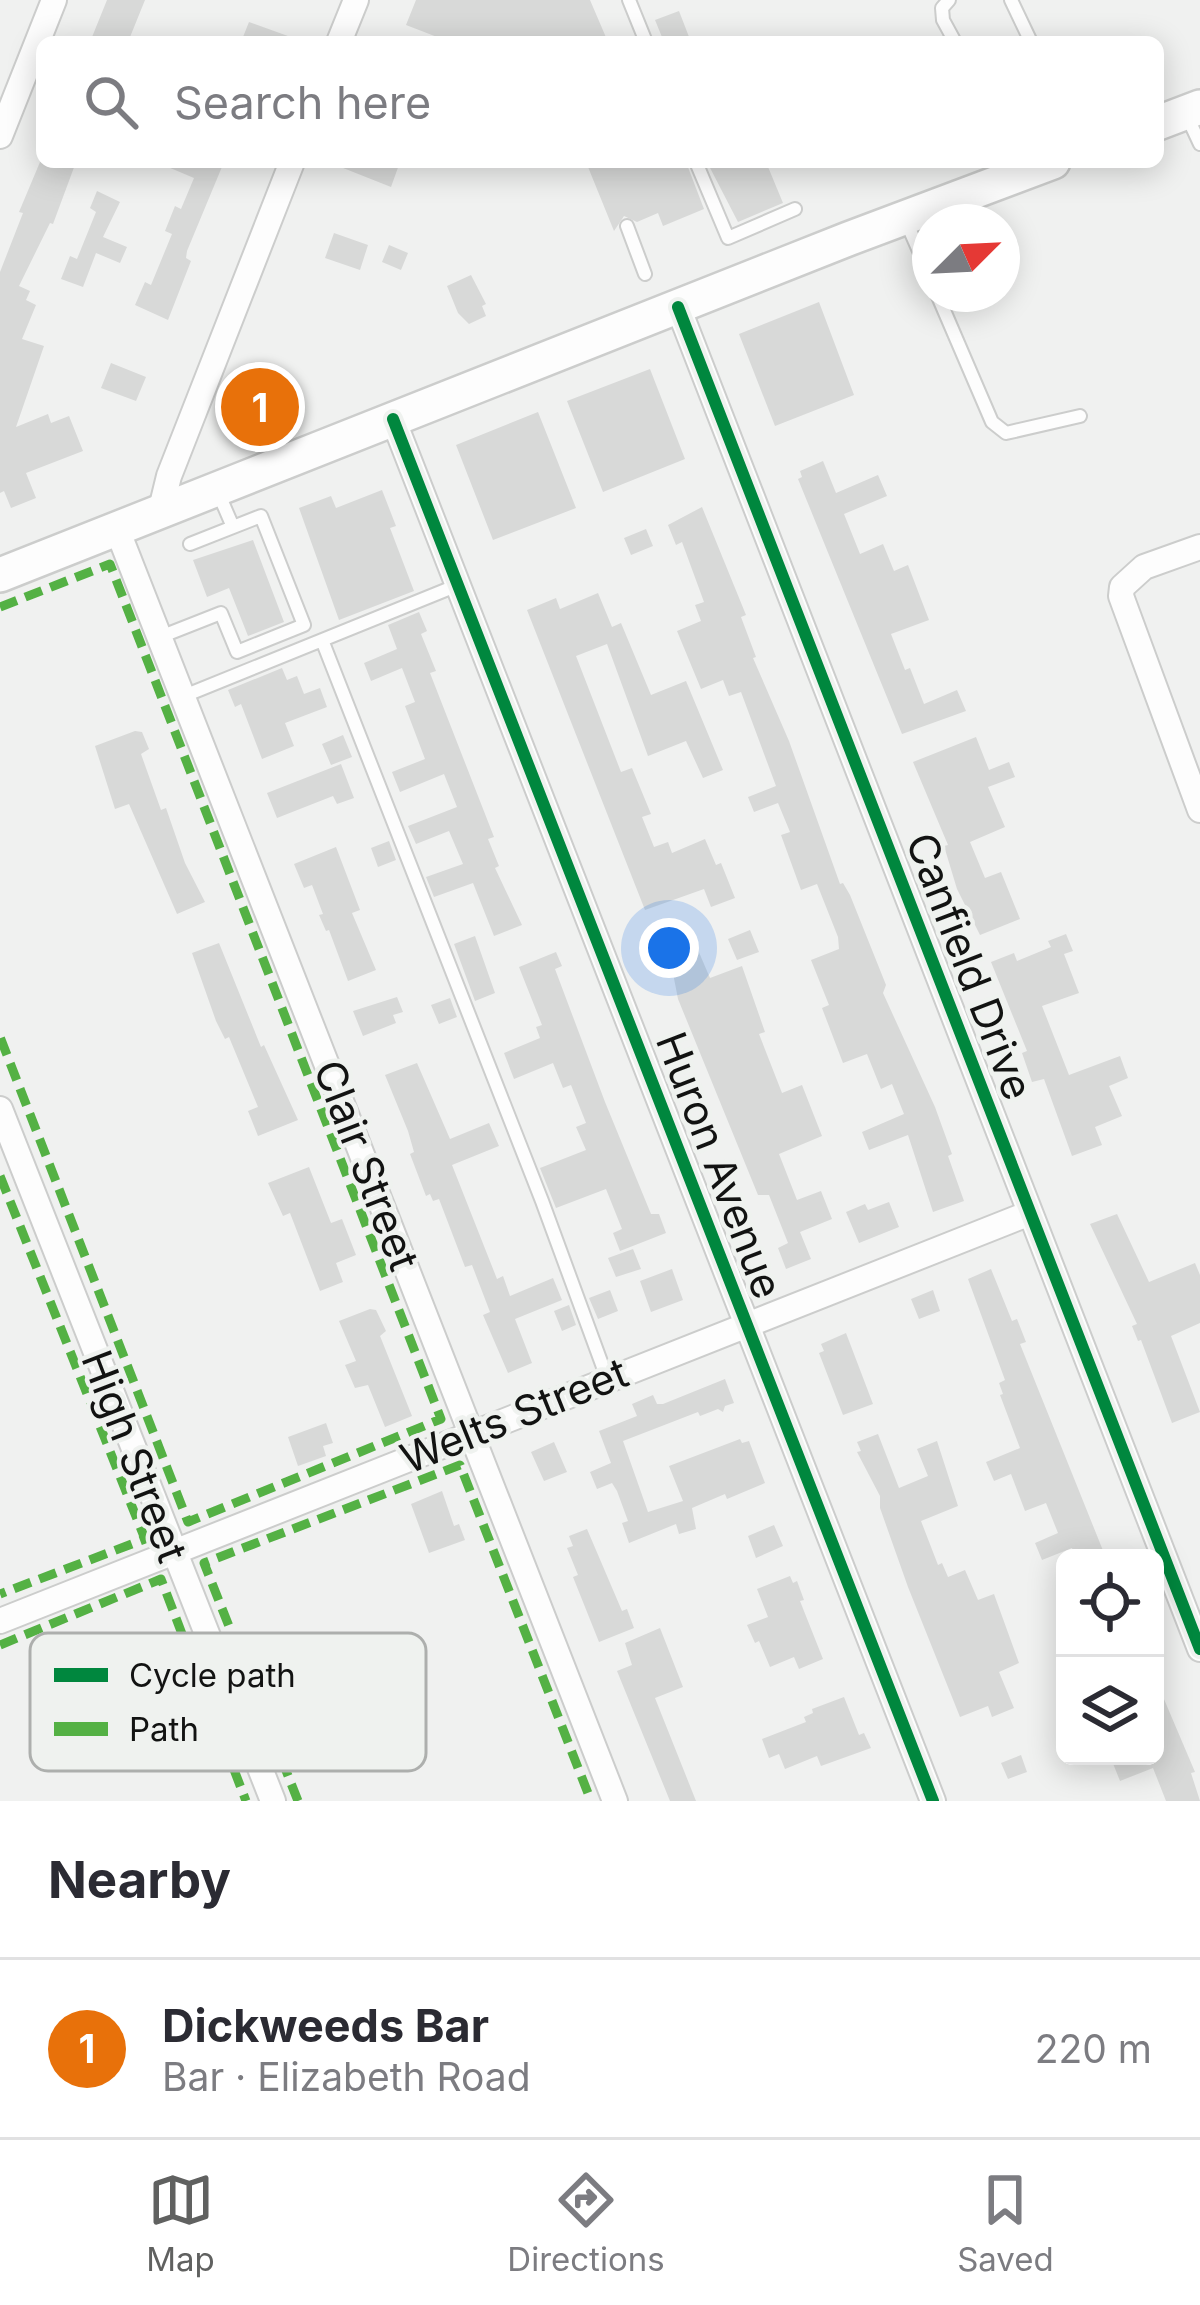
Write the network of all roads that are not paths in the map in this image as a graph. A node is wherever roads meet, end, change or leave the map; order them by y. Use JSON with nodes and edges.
{"nodes":[{"id":1,"x":54,"y":0,"type":"edge"},
{"id":2,"x":356,"y":0,"type":"edge"},
{"id":3,"x":628,"y":0,"type":"edge"},
{"id":4,"x":949,"y":0,"type":"edge"},
{"id":5,"x":1011,"y":0,"type":"edge"},
{"id":6,"x":39,"y":36,"type":"edge"},
{"id":7,"x":342,"y":36,"type":"edge"},
{"id":8,"x":643,"y":36,"type":"edge"},
{"id":9,"x":952,"y":36,"type":"edge"},
{"id":10,"x":1028,"y":36,"type":"edge"},
{"id":11,"x":36,"y":44,"type":"edge"},
{"id":12,"x":1181,"y":114,"type":"edge"},
{"id":13,"x":1,"y":130,"type":"edge"},
{"id":14,"x":1200,"y":144,"type":"edge"},
{"id":15,"x":290,"y":168,"type":"edge"},
{"id":16,"x":699,"y":168,"type":"edge"},
{"id":17,"x":1017,"y":168,"type":"edge"},
{"id":18,"x":795,"y":209,"type":"dead end"},
{"id":19,"x":905,"y":218,"type":"junction"},
{"id":20,"x":627,"y":226,"type":"dead end"},
{"id":21,"x":912,"y":234,"type":"edge"},
{"id":22,"x":645,"y":274,"type":"dead end"},
{"id":23,"x":678,"y":307,"type":"junction"},
{"id":24,"x":946,"y":312,"type":"edge"},
{"id":25,"x":1080,"y":416,"type":"dead end"},
{"id":26,"x":393,"y":419,"type":"junction"},
{"id":27,"x":217,"y":490,"type":"junction"},
{"id":28,"x":160,"y":513,"type":"junction"},
{"id":29,"x":233,"y":527,"type":"junction"},
{"id":30,"x":117,"y":529,"type":"junction"},
{"id":31,"x":190,"y":544,"type":"dead end"},
{"id":32,"x":1200,"y":547,"type":"edge"},
{"id":33,"x":0,"y":575,"type":"edge"},
{"id":34,"x":459,"y":585,"type":"junction"},
{"id":35,"x":160,"y":637,"type":"junction"},
{"id":36,"x":322,"y":640,"type":"junction"},
{"id":37,"x":184,"y":696,"type":"junction"},
{"id":38,"x":1200,"y":810,"type":"edge"},
{"id":39,"x":0,"y":1109,"type":"edge"},
{"id":40,"x":1030,"y":1213,"type":"junction"},
{"id":41,"x":747,"y":1323,"type":"junction"},
{"id":42,"x":608,"y":1378,"type":"junction"},
{"id":43,"x":471,"y":1432,"type":"junction"},
{"id":44,"x":172,"y":1551,"type":"junction"},
{"id":45,"x":0,"y":1622,"type":"edge"},
{"id":46,"x":205,"y":1633,"type":"edge"},
{"id":47,"x":1200,"y":1649,"type":"edge"},
{"id":48,"x":261,"y":1771,"type":"edge"},
{"id":49,"x":273,"y":1801,"type":"edge"},
{"id":50,"x":615,"y":1801,"type":"edge"},
{"id":51,"x":933,"y":1801,"type":"edge"}],
"edges":[{"from":1,"to":6,"type":"street"},
{"from":2,"to":7,"type":"street"},
{"from":3,"to":8,"type":"lane"},
{"from":4,"to":9,"type":"lane"},
{"from":5,"to":10,"type":"lane"},
{"from":11,"to":13,"type":"street"},
{"from":12,"to":14,"type":"lane"},
{"from":15,"to":28,"type":"street"},
{"from":16,"to":18,"type":"lane"},
{"from":17,"to":19,"type":"main road"},
{"from":19,"to":21,"type":"lane"},
{"from":19,"to":23,"type":"main road"},
{"from":20,"to":22,"type":"lane"},
{"from":23,"to":26,"type":"main road"},
{"from":23,"to":40,"type":"street","name":"Canfield Drive"},
{"from":24,"to":25,"type":"lane"},
{"from":26,"to":27,"type":"main road"},
{"from":26,"to":34,"type":"street","name":"Huron Avenue"},
{"from":27,"to":28,"type":"main road"},
{"from":27,"to":29,"type":"lane"},
{"from":28,"to":30,"type":"main road"},
{"from":29,"to":31,"type":"lane"},
{"from":29,"to":35,"type":"lane"},
{"from":30,"to":33,"type":"main road"},
{"from":30,"to":35,"type":"street","name":"Clair Street"},
{"from":32,"to":38,"type":"street"},
{"from":34,"to":36,"type":"lane"},
{"from":34,"to":41,"type":"street","name":"Huron Avenue"},
{"from":35,"to":37,"type":"street","name":"Clair Street"},
{"from":36,"to":37,"type":"lane"},
{"from":36,"to":42,"type":"lane"},
{"from":37,"to":43,"type":"street","name":"Clair Street"},
{"from":39,"to":44,"type":"street","name":"High Street"},
{"from":40,"to":41,"type":"street","name":"Welts Street"},
{"from":40,"to":47,"type":"street","name":"Canfield Drive"},
{"from":41,"to":42,"type":"street","name":"Welts Street"},
{"from":41,"to":51,"type":"street","name":"Huron Avenue"},
{"from":42,"to":43,"type":"street","name":"Welts Street"},
{"from":43,"to":44,"type":"street","name":"Welts Street"},
{"from":43,"to":50,"type":"street","name":"Clair Street"},
{"from":44,"to":45,"type":"street","name":"Welts Street"},
{"from":44,"to":46,"type":"street","name":"High Street"},
{"from":48,"to":49,"type":"street","name":"High Street"}]}
